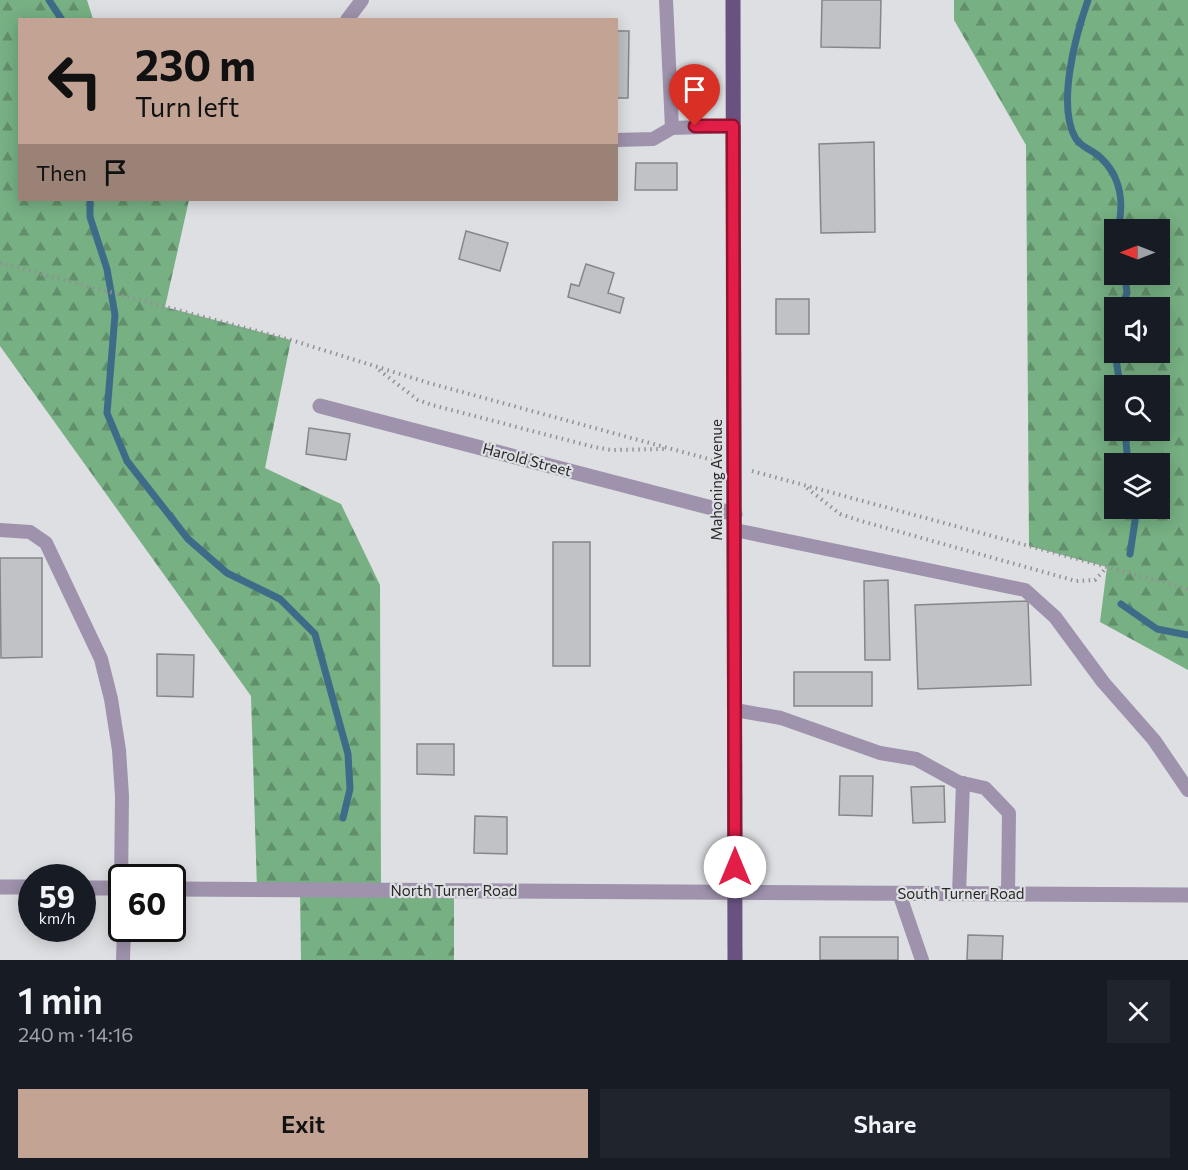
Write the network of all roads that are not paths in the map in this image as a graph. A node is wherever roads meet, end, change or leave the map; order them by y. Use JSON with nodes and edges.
{"nodes":[{"id":1,"x":362,"y":0,"type":"edge"},
{"id":2,"x":666,"y":0,"type":"edge"},
{"id":3,"x":733,"y":0,"type":"edge"},
{"id":4,"x":348,"y":18,"type":"edge"},
{"id":5,"x":733,"y":126,"type":"junction"},
{"id":6,"x":672,"y":128,"type":"junction"},
{"id":7,"x":618,"y":140,"type":"edge"},
{"id":8,"x":320,"y":406,"type":"dead end"},
{"id":9,"x":735,"y":514,"type":"junction"},
{"id":10,"x":0,"y":530,"type":"edge"},
{"id":11,"x":735,"y":530,"type":"junction"},
{"id":12,"x":735,"y":710,"type":"junction"},
{"id":13,"x":963,"y":783,"type":"junction"},
{"id":14,"x":1188,"y":790,"type":"edge"},
{"id":15,"x":121,"y":864,"type":"edge"},
{"id":16,"x":0,"y":887,"type":"edge"},
{"id":17,"x":18,"y":887,"type":"edge"},
{"id":18,"x":186,"y":889,"type":"edge"},
{"id":19,"x":735,"y":892,"type":"junction"},
{"id":20,"x":899,"y":893,"type":"junction"},
{"id":21,"x":959,"y":894,"type":"junction"},
{"id":22,"x":1008,"y":894,"type":"junction"},
{"id":23,"x":1188,"y":895,"type":"edge"},
{"id":24,"x":124,"y":942,"type":"edge"},
{"id":25,"x":123,"y":960,"type":"edge"},
{"id":26,"x":735,"y":960,"type":"edge"},
{"id":27,"x":922,"y":960,"type":"edge"}],
"edges":[{"from":1,"to":4,"type":"lane"},
{"from":2,"to":6,"type":"lane"},
{"from":3,"to":5,"type":"main road","name":"Mahoning Avenue"},
{"from":5,"to":6,"type":"lane"},
{"from":5,"to":9,"type":"main road","name":"Mahoning Avenue"},
{"from":6,"to":7,"type":"lane"},
{"from":8,"to":9,"type":"street","name":"Harold Street"},
{"from":9,"to":11,"type":"main road","name":"Mahoning Avenue"},
{"from":10,"to":15,"type":"lane"},
{"from":11,"to":12,"type":"main road","name":"Mahoning Avenue"},
{"from":11,"to":14,"type":"lane"},
{"from":12,"to":13,"type":"lane"},
{"from":12,"to":19,"type":"main road","name":"Mahoning Avenue"},
{"from":13,"to":21,"type":"lane"},
{"from":13,"to":22,"type":"lane"},
{"from":16,"to":17,"type":"street"},
{"from":18,"to":19,"type":"street","name":"North Turner Road"},
{"from":19,"to":20,"type":"street","name":"South Turner Road"},
{"from":19,"to":26,"type":"main road","name":"Mahoning Avenue"},
{"from":20,"to":21,"type":"street","name":"South Turner Road"},
{"from":20,"to":27,"type":"lane"},
{"from":21,"to":22,"type":"street","name":"South Turner Road"},
{"from":22,"to":23,"type":"street","name":"South Turner Road"},
{"from":24,"to":25,"type":"lane"}]}
